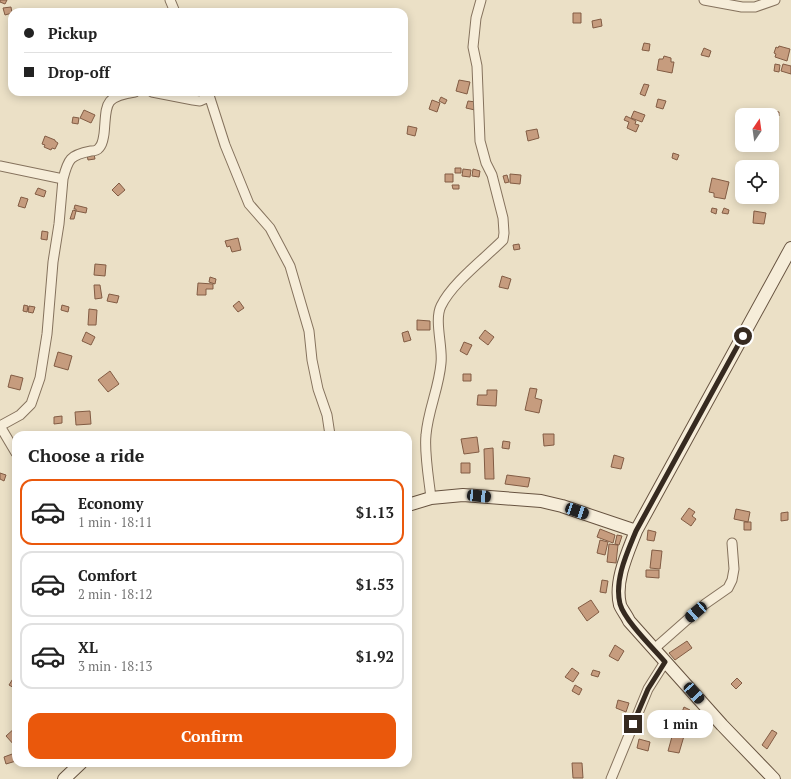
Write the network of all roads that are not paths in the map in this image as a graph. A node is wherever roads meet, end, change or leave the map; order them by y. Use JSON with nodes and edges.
{"nodes":[{"id":1,"x":481,"y":0,"type":"edge"},
{"id":2,"x":704,"y":0,"type":"edge"},
{"id":3,"x":775,"y":0,"type":"edge"},
{"id":4,"x":116,"y":96,"type":"edge"},
{"id":5,"x":172,"y":96,"type":"edge"},
{"id":6,"x":206,"y":96,"type":"edge"},
{"id":7,"x":209,"y":96,"type":"edge"},
{"id":8,"x":0,"y":166,"type":"edge"},
{"id":9,"x":63,"y":179,"type":"junction"},
{"id":10,"x":791,"y":248,"type":"edge"},
{"id":11,"x":0,"y":426,"type":"edge"},
{"id":12,"x":329,"y":431,"type":"edge"},
{"id":13,"x":12,"y":446,"type":"edge"},
{"id":14,"x":431,"y":498,"type":"junction"},
{"id":15,"x":412,"y":504,"type":"edge"},
{"id":16,"x":636,"y":531,"type":"junction"},
{"id":17,"x":732,"y":543,"type":"dead end"},
{"id":18,"x":654,"y":649,"type":"junction"},
{"id":19,"x":665,"y":662,"type":"junction"},
{"id":20,"x":77,"y":767,"type":"edge"},
{"id":21,"x":64,"y":779,"type":"edge"},
{"id":22,"x":610,"y":779,"type":"edge"},
{"id":23,"x":774,"y":779,"type":"edge"}],
"edges":[{"from":1,"to":14,"type":"street"},
{"from":2,"to":3,"type":"street"},
{"from":4,"to":9,"type":"street"},
{"from":5,"to":6,"type":"street"},
{"from":7,"to":12,"type":"street"},
{"from":8,"to":9,"type":"street"},
{"from":9,"to":11,"type":"street"},
{"from":10,"to":16,"type":"street"},
{"from":11,"to":13,"type":"street"},
{"from":14,"to":15,"type":"street"},
{"from":14,"to":16,"type":"street"},
{"from":16,"to":18,"type":"street"},
{"from":17,"to":18,"type":"street"},
{"from":18,"to":19,"type":"street"},
{"from":19,"to":22,"type":"street"},
{"from":19,"to":23,"type":"street"},
{"from":20,"to":21,"type":"street"}]}
